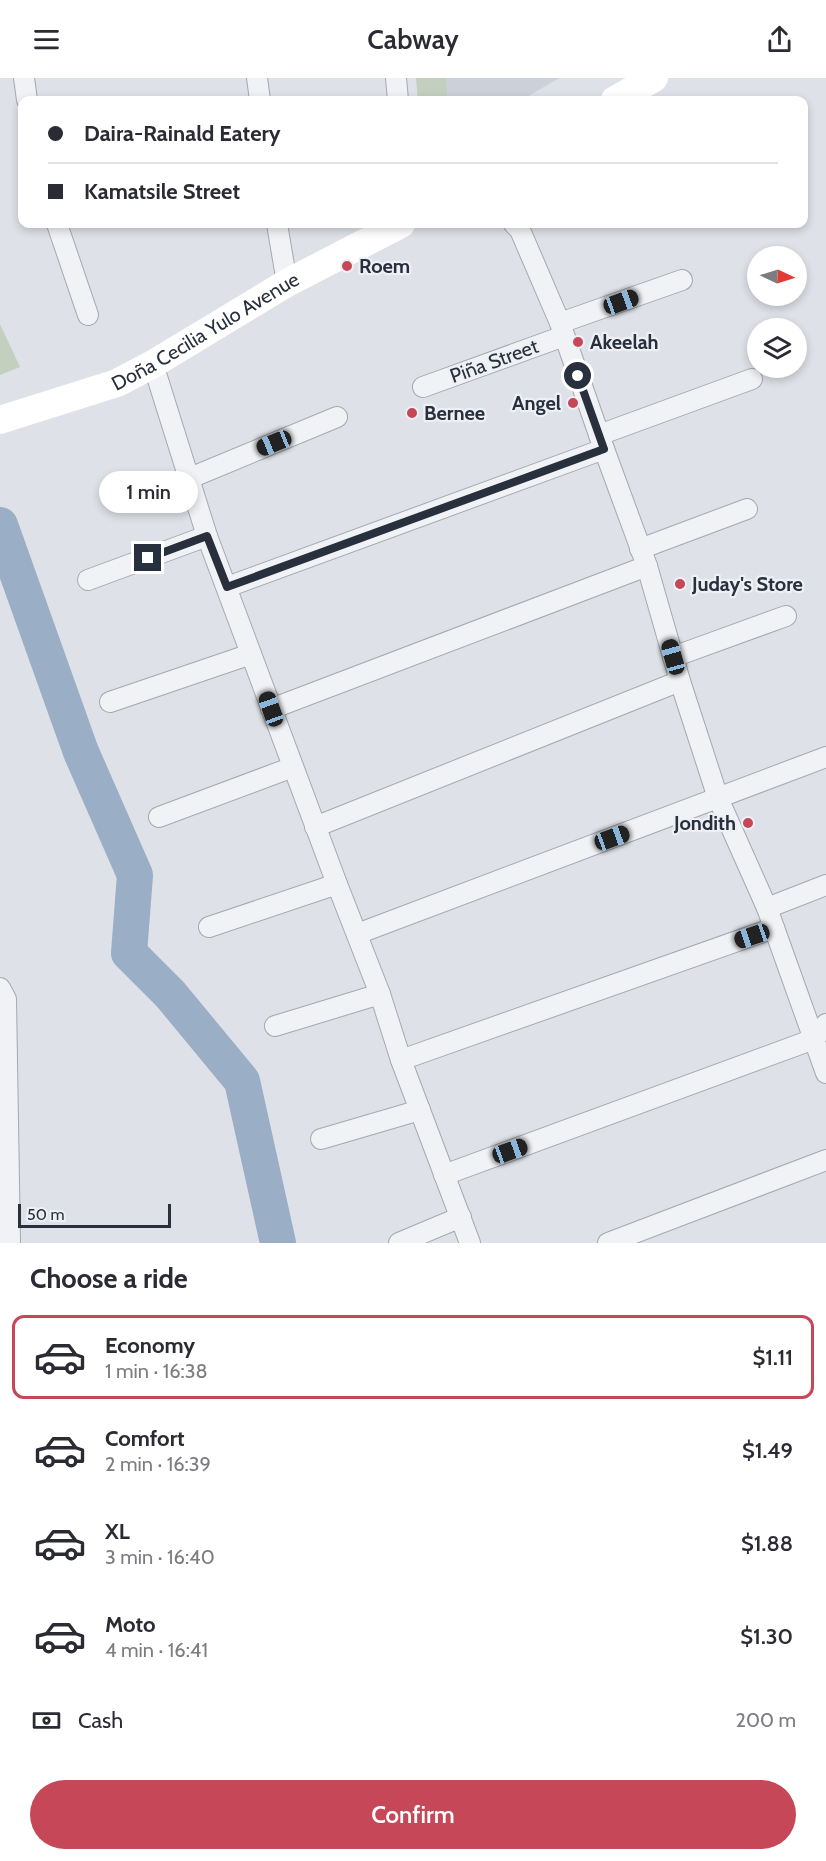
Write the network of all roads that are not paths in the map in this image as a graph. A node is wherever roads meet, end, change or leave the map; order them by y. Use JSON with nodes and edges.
{"nodes":[{"id":1,"x":24,"y":78,"type":"edge"},
{"id":2,"x":257,"y":78,"type":"edge"},
{"id":3,"x":396,"y":78,"type":"edge"},
{"id":4,"x":654,"y":78,"type":"edge"},
{"id":5,"x":26,"y":96,"type":"edge"},
{"id":6,"x":259,"y":96,"type":"edge"},
{"id":7,"x":398,"y":96,"type":"edge"},
{"id":8,"x":622,"y":96,"type":"edge"},
{"id":9,"x":58,"y":228,"type":"edge"},
{"id":10,"x":278,"y":228,"type":"edge"},
{"id":11,"x":393,"y":228,"type":"edge"},
{"id":12,"x":519,"y":228,"type":"edge"},
{"id":13,"x":682,"y":280,"type":"dead end"},
{"id":14,"x":287,"y":283,"type":"junction"},
{"id":15,"x":88,"y":315,"type":"dead end"},
{"id":16,"x":562,"y":330,"type":"junction"},
{"id":17,"x":153,"y":364,"type":"junction"},
{"id":18,"x":752,"y":379,"type":"dead end"},
{"id":19,"x":423,"y":387,"type":"dead end"},
{"id":20,"x":337,"y":417,"type":"dead end"},
{"id":21,"x":0,"y":420,"type":"edge"},
{"id":22,"x":602,"y":442,"type":"junction"},
{"id":23,"x":190,"y":478,"type":"junction"},
{"id":24,"x":747,"y":509,"type":"dead end"},
{"id":25,"x":207,"y":536,"type":"junction"},
{"id":26,"x":644,"y":557,"type":"junction"},
{"id":27,"x":88,"y":580,"type":"dead end"},
{"id":28,"x":227,"y":587,"type":"junction"},
{"id":29,"x":786,"y":616,"type":"dead end"},
{"id":30,"x":251,"y":654,"type":"junction"},
{"id":31,"x":673,"y":657,"type":"junction"},
{"id":32,"x":680,"y":681,"type":"junction"},
{"id":33,"x":110,"y":702,"type":"dead end"},
{"id":34,"x":271,"y":709,"type":"junction"},
{"id":35,"x":826,"y":757,"type":"edge"},
{"id":36,"x":293,"y":767,"type":"junction"},
{"id":37,"x":718,"y":798,"type":"junction"},
{"id":38,"x":159,"y":817,"type":"dead end"},
{"id":39,"x":315,"y":827,"type":"junction"},
{"id":40,"x":337,"y":884,"type":"junction"},
{"id":41,"x":826,"y":885,"type":"edge"},
{"id":42,"x":767,"y":908,"type":"junction"},
{"id":43,"x":209,"y":927,"type":"dead end"},
{"id":44,"x":774,"y":928,"type":"junction"},
{"id":45,"x":357,"y":934,"type":"junction"},
{"id":46,"x":0,"y":988,"type":"edge"},
{"id":47,"x":380,"y":994,"type":"junction"},
{"id":48,"x":275,"y":1026,"type":"dead end"},
{"id":49,"x":820,"y":1031,"type":"edge"},
{"id":50,"x":401,"y":1060,"type":"junction"},
{"id":51,"x":826,"y":1073,"type":"edge"},
{"id":52,"x":420,"y":1110,"type":"junction"},
{"id":53,"x":321,"y":1139,"type":"dead end"},
{"id":54,"x":826,"y":1160,"type":"edge"},
{"id":55,"x":444,"y":1175,"type":"junction"},
{"id":56,"x":461,"y":1217,"type":"junction"},
{"id":57,"x":10,"y":1243,"type":"edge"},
{"id":58,"x":399,"y":1243,"type":"edge"},
{"id":59,"x":470,"y":1243,"type":"edge"},
{"id":60,"x":608,"y":1243,"type":"edge"}],
"edges":[{"from":1,"to":5,"type":"street"},
{"from":2,"to":6,"type":"street"},
{"from":3,"to":7,"type":"street"},
{"from":4,"to":8,"type":"main road"},
{"from":9,"to":15,"type":"street"},
{"from":10,"to":14,"type":"street"},
{"from":11,"to":14,"type":"main road","name":"Doña Cecilia Yulo Avenue"},
{"from":12,"to":16,"type":"street"},
{"from":13,"to":16,"type":"street","name":"Piña Street"},
{"from":14,"to":17,"type":"main road","name":"Doña Cecilia Yulo Avenue"},
{"from":16,"to":19,"type":"street","name":"Piña Street"},
{"from":16,"to":22,"type":"street"},
{"from":17,"to":21,"type":"main road","name":"Doña Cecilia Yulo Avenue"},
{"from":17,"to":23,"type":"street"},
{"from":18,"to":22,"type":"street"},
{"from":20,"to":23,"type":"street"},
{"from":22,"to":26,"type":"street"},
{"from":22,"to":28,"type":"street"},
{"from":23,"to":25,"type":"street"},
{"from":24,"to":26,"type":"street"},
{"from":25,"to":27,"type":"street"},
{"from":25,"to":28,"type":"street"},
{"from":26,"to":31,"type":"street"},
{"from":26,"to":34,"type":"street"},
{"from":28,"to":30,"type":"street"},
{"from":29,"to":31,"type":"street"},
{"from":30,"to":33,"type":"street"},
{"from":30,"to":34,"type":"street"},
{"from":31,"to":32,"type":"street"},
{"from":32,"to":37,"type":"street"},
{"from":32,"to":39,"type":"street"},
{"from":34,"to":36,"type":"street"},
{"from":35,"to":37,"type":"street"},
{"from":36,"to":38,"type":"street"},
{"from":36,"to":39,"type":"street"},
{"from":37,"to":42,"type":"street"},
{"from":37,"to":45,"type":"street"},
{"from":39,"to":40,"type":"street"},
{"from":40,"to":43,"type":"street"},
{"from":40,"to":45,"type":"street"},
{"from":41,"to":42,"type":"street"},
{"from":42,"to":44,"type":"street"},
{"from":44,"to":49,"type":"street"},
{"from":44,"to":50,"type":"street"},
{"from":45,"to":47,"type":"street"},
{"from":46,"to":57,"type":"street"},
{"from":47,"to":48,"type":"street"},
{"from":47,"to":50,"type":"street"},
{"from":49,"to":51,"type":"street"},
{"from":49,"to":55,"type":"street"},
{"from":50,"to":52,"type":"street"},
{"from":52,"to":53,"type":"street"},
{"from":52,"to":55,"type":"street"},
{"from":54,"to":60,"type":"street"},
{"from":55,"to":56,"type":"street"},
{"from":56,"to":58,"type":"street"},
{"from":56,"to":59,"type":"street"}]}
